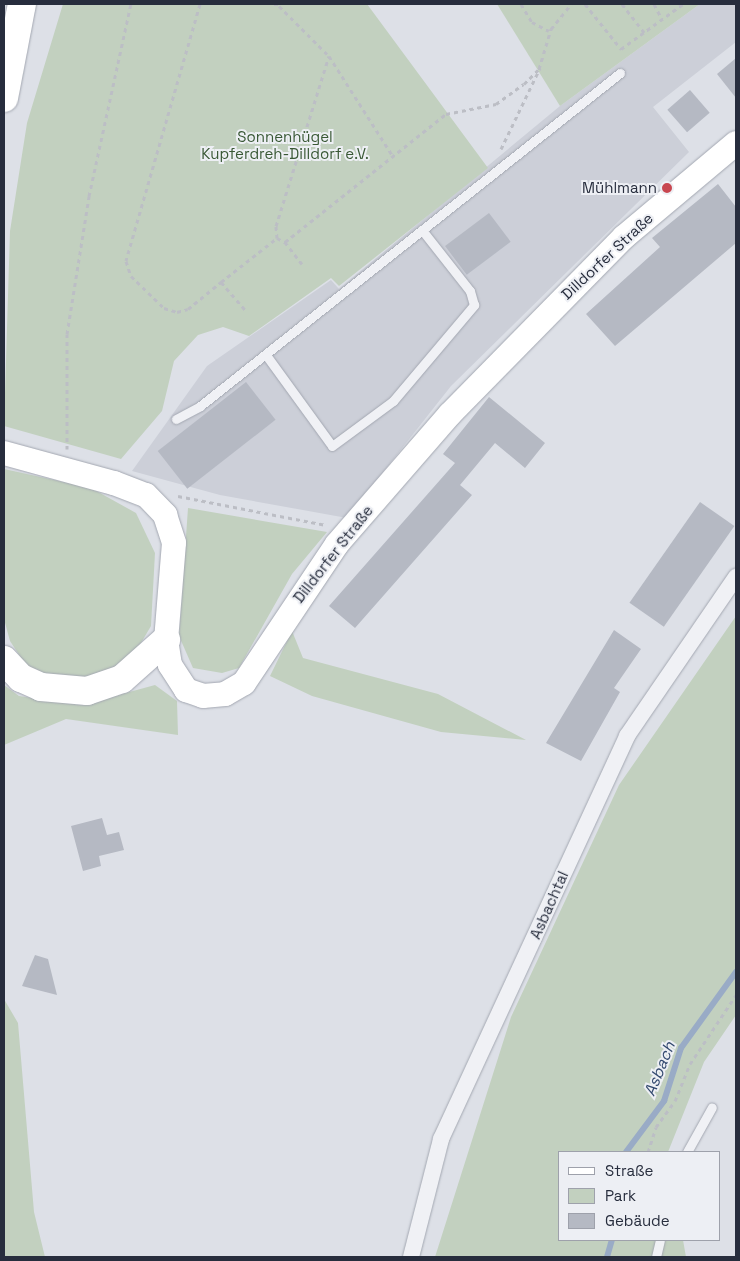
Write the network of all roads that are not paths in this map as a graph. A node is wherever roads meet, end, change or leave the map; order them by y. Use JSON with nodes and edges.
{"nodes":[{"id":1,"x":22,"y":4,"type":"edge"},
{"id":2,"x":620,"y":73,"type":"dead end"},
{"id":3,"x":4,"y":98,"type":"edge"},
{"id":4,"x":736,"y":143,"type":"edge"},
{"id":5,"x":422,"y":230,"type":"junction"},
{"id":6,"x":266,"y":355,"type":"junction"},
{"id":7,"x":176,"y":419,"type":"dead end"},
{"id":8,"x":4,"y":454,"type":"edge"},
{"id":9,"x":736,"y":577,"type":"edge"},
{"id":10,"x":166,"y":640,"type":"junction"},
{"id":11,"x":4,"y":660,"type":"edge"},
{"id":12,"x":712,"y":1107,"type":"dead end"},
{"id":13,"x":687,"y":1151,"type":"edge"},
{"id":14,"x":660,"y":1241,"type":"edge"},
{"id":15,"x":411,"y":1257,"type":"edge"},
{"id":16,"x":656,"y":1257,"type":"edge"}],
"edges":[{"from":1,"to":3,"type":"highway"},
{"from":2,"to":5,"type":"lane"},
{"from":4,"to":10,"type":"main road","name":"Dilldorfer Straße"},
{"from":5,"to":6,"type":"lane"},
{"from":5,"to":6,"type":"lane"},
{"from":6,"to":7,"type":"lane"},
{"from":8,"to":10,"type":"main road","name":"Dilldorfer Straße"},
{"from":9,"to":15,"type":"street","name":"Asbachtal"},
{"from":10,"to":11,"type":"highway"},
{"from":12,"to":13,"type":"lane"},
{"from":14,"to":16,"type":"lane"}]}
